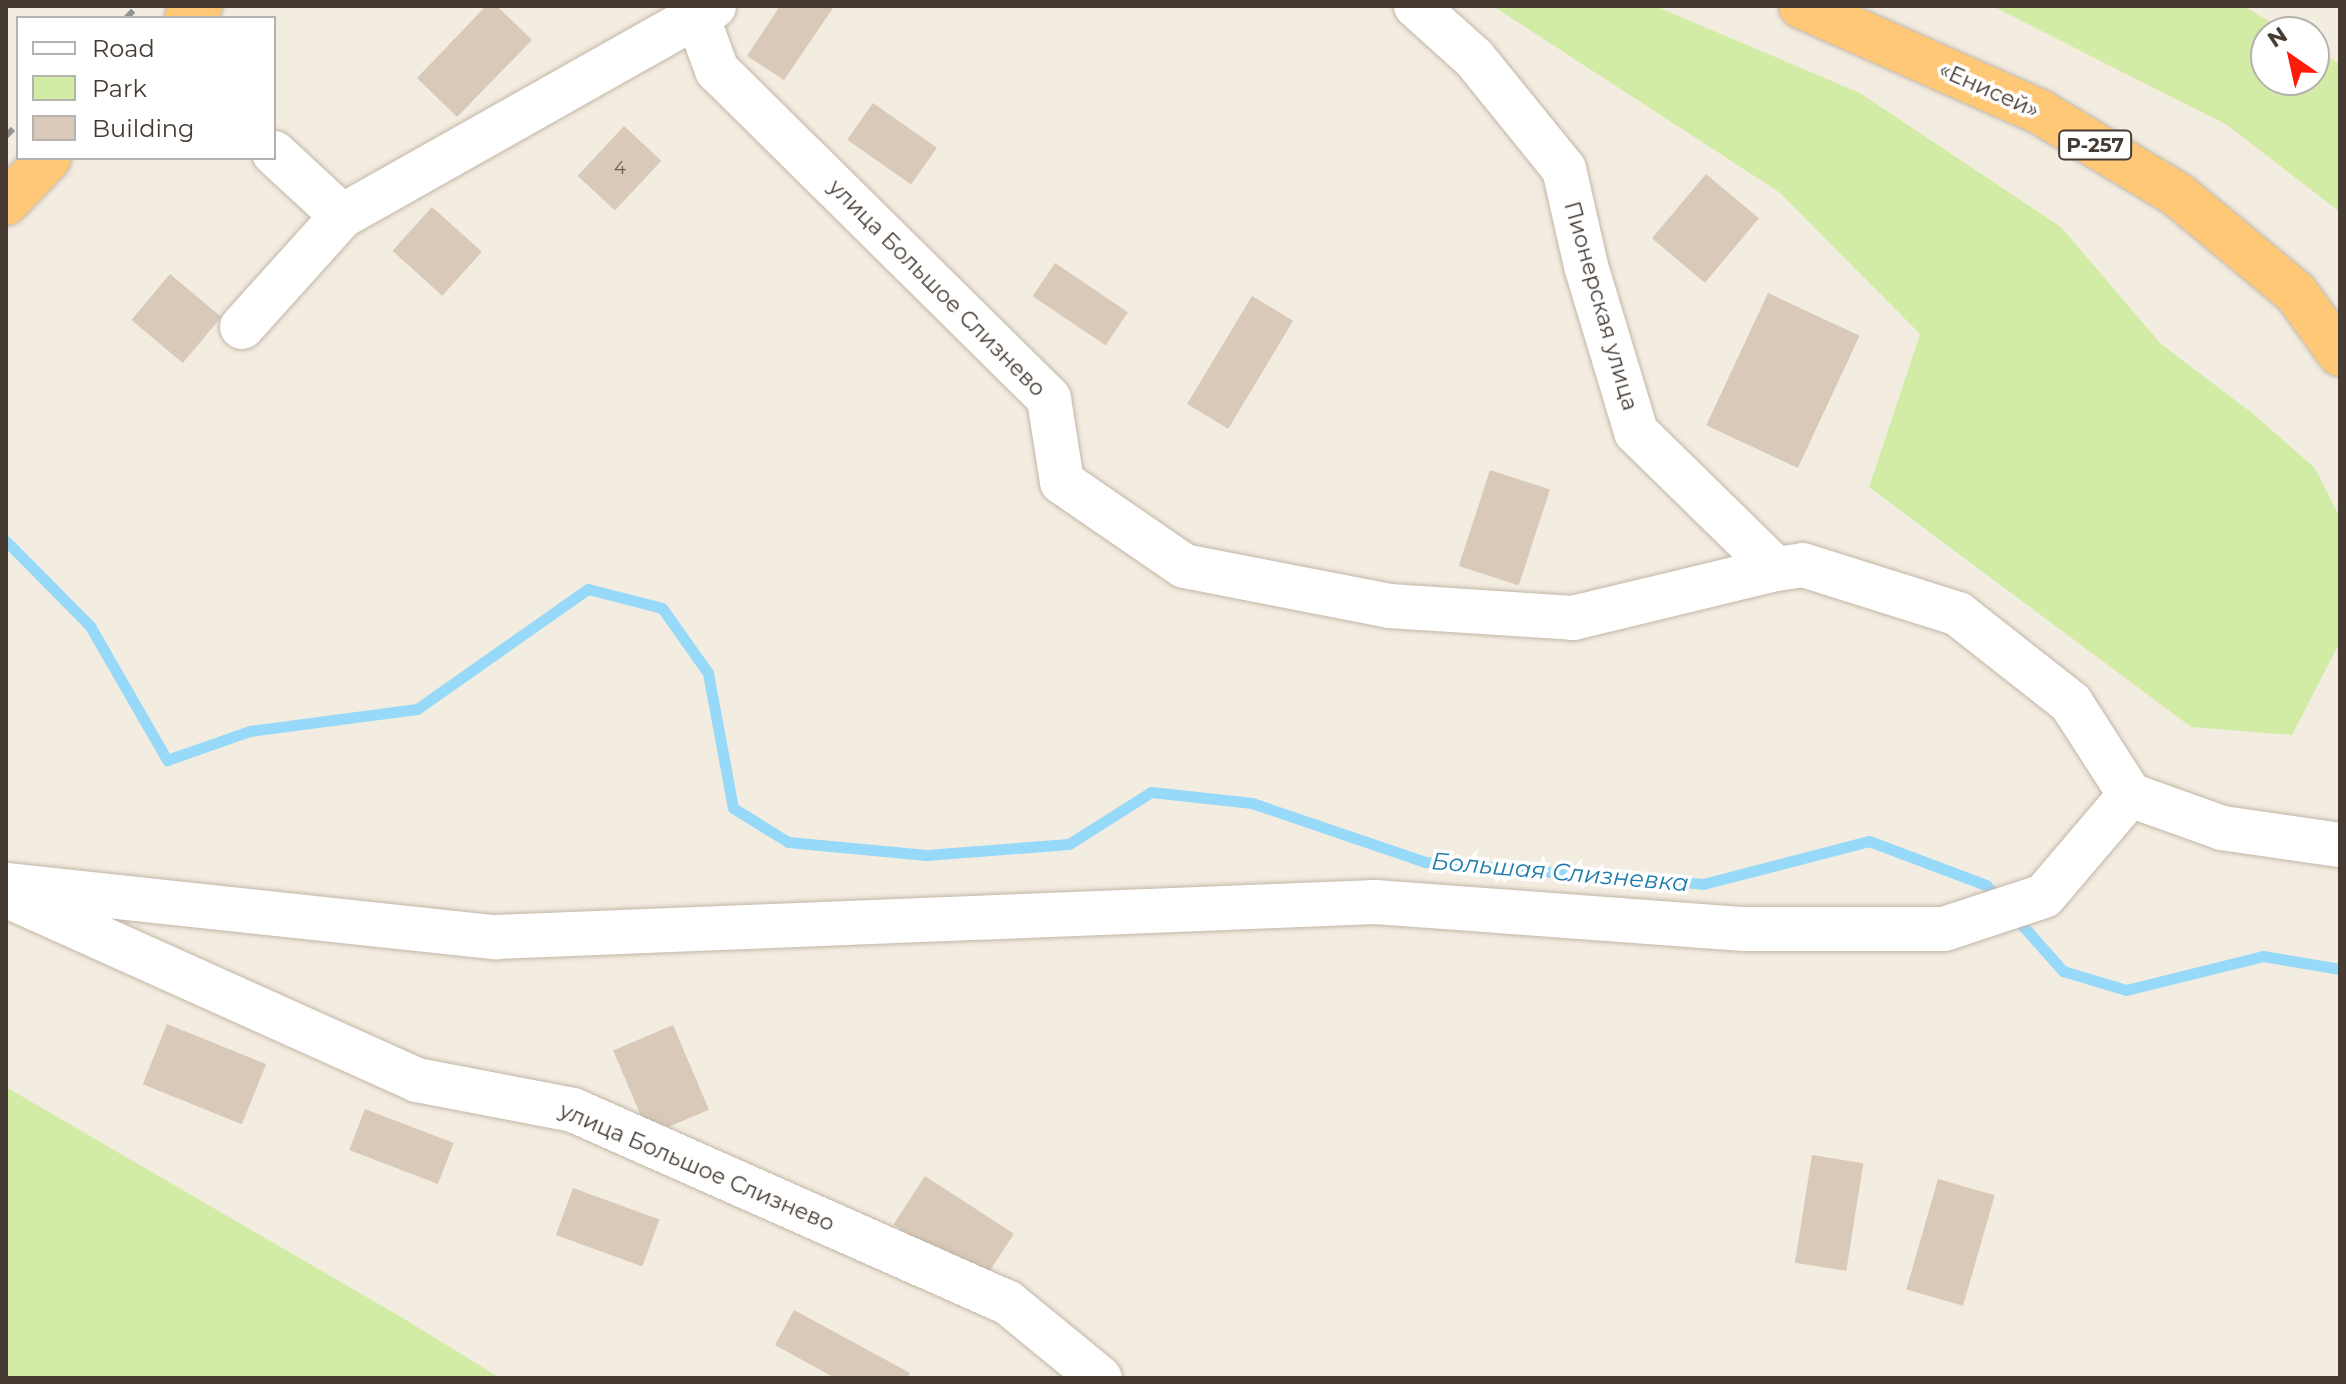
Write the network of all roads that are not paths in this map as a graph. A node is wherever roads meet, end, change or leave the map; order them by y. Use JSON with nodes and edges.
{"nodes":[{"id":1,"x":1416,"y":6,"type":"edge"},
{"id":2,"x":1801,"y":6,"type":"edge"},
{"id":3,"x":706,"y":11,"type":"edge"},
{"id":4,"x":276,"y":155,"type":"edge"},
{"id":5,"x":47,"y":160,"type":"edge"},
{"id":6,"x":6,"y":203,"type":"edge"},
{"id":7,"x":342,"y":216,"type":"junction"},
{"id":8,"x":242,"y":327,"type":"dead end"},
{"id":9,"x":2340,"y":354,"type":"edge"},
{"id":10,"x":1776,"y":569,"type":"junction"},
{"id":11,"x":2130,"y":795,"type":"junction"},
{"id":12,"x":2340,"y":845,"type":"edge"},
{"id":13,"x":6,"y":885,"type":"edge"},
{"id":14,"x":6,"y":895,"type":"edge"},
{"id":15,"x":1100,"y":1378,"type":"edge"}],
"edges":[{"from":1,"to":10,"type":"street","name":"Пионерская улица"},
{"from":2,"to":9,"type":"highway","name":"«Енисей»","number":"Р-257"},
{"from":3,"to":7,"type":"street"},
{"from":3,"to":10,"type":"street","name":"улица Большое Слизнево"},
{"from":4,"to":7,"type":"street"},
{"from":5,"to":6,"type":"highway"},
{"from":7,"to":8,"type":"street"},
{"from":10,"to":11,"type":"street"},
{"from":11,"to":12,"type":"street"},
{"from":11,"to":13,"type":"street"},
{"from":14,"to":15,"type":"street","name":"улица Большое Слизнево"}]}
